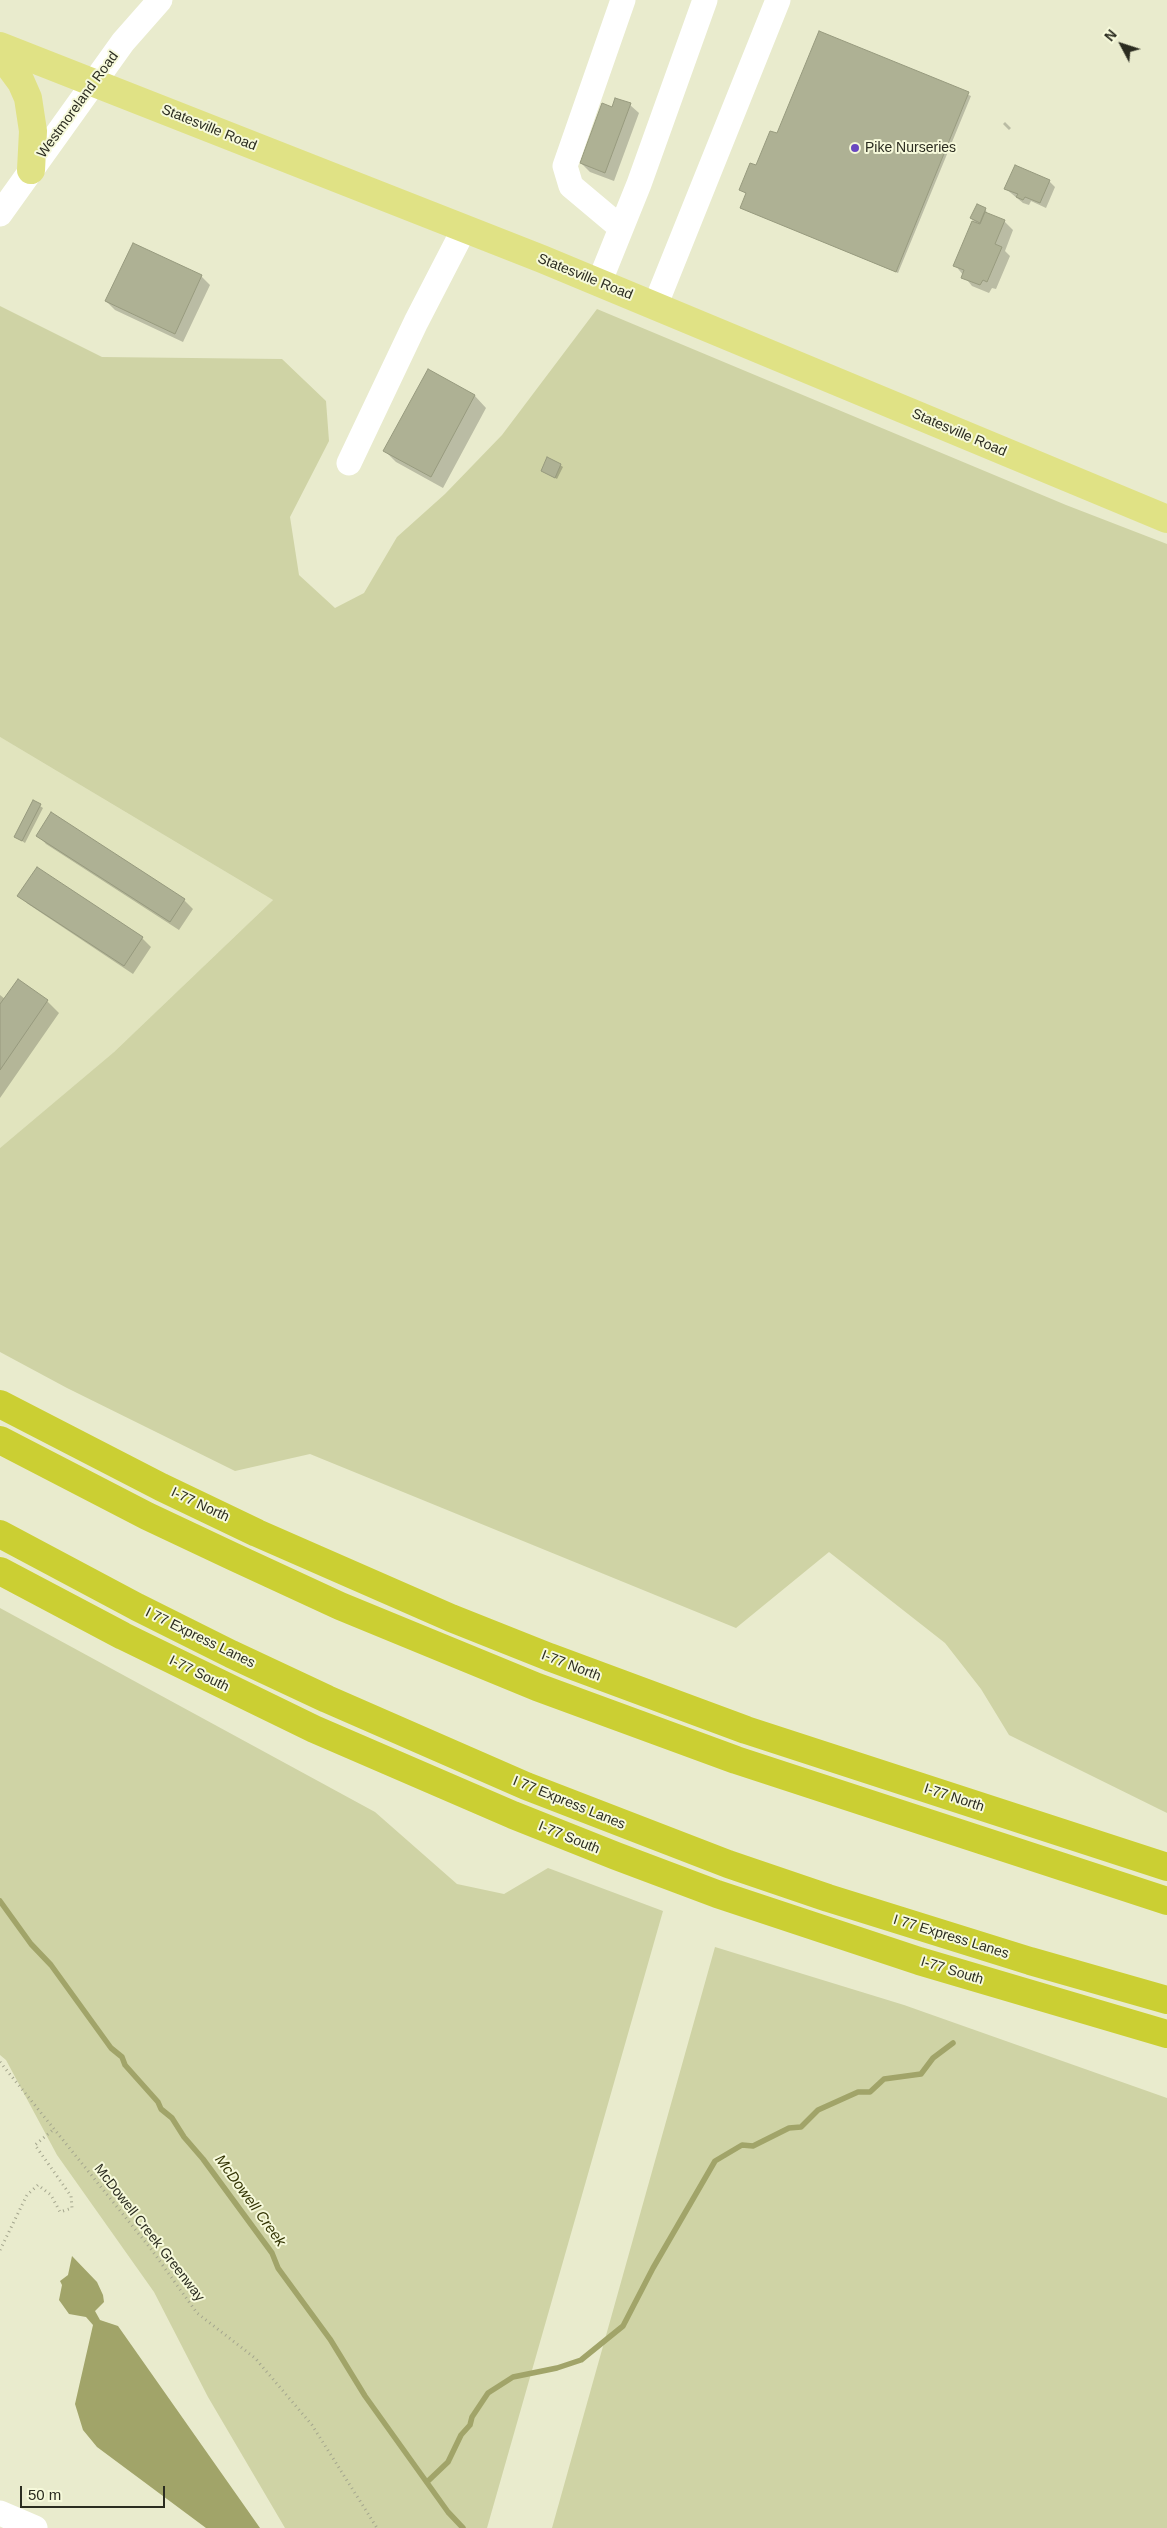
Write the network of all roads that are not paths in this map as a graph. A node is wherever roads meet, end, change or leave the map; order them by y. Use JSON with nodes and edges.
{"nodes":[{"id":1,"x":160,"y":0,"type":"edge"},
{"id":2,"x":623,"y":0,"type":"edge"},
{"id":3,"x":705,"y":0,"type":"edge"},
{"id":4,"x":778,"y":0,"type":"edge"},
{"id":5,"x":0,"y":46,"type":"edge"},
{"id":6,"x":0,"y":54,"type":"edge"},
{"id":7,"x":94,"y":83,"type":"junction"},
{"id":8,"x":31,"y":170,"type":"junction"},
{"id":9,"x":0,"y":214,"type":"edge"},
{"id":10,"x":621,"y":228,"type":"junction"},
{"id":11,"x":464,"y":229,"type":"junction"},
{"id":12,"x":599,"y":283,"type":"junction"},
{"id":13,"x":655,"y":306,"type":"junction"},
{"id":14,"x":349,"y":463,"type":"dead end"},
{"id":15,"x":1167,"y":519,"type":"edge"},
{"id":16,"x":0,"y":1404,"type":"edge"},
{"id":17,"x":0,"y":1440,"type":"edge"},
{"id":18,"x":0,"y":1534,"type":"edge"},
{"id":19,"x":0,"y":1571,"type":"edge"},
{"id":20,"x":1167,"y":1867,"type":"edge"},
{"id":21,"x":1167,"y":1901,"type":"edge"},
{"id":22,"x":1167,"y":2000,"type":"edge"},
{"id":23,"x":1167,"y":2034,"type":"edge"},
{"id":24,"x":0,"y":2513,"type":"edge"},
{"id":25,"x":35,"y":2528,"type":"edge"}],
"edges":[{"from":1,"to":7,"type":"street","name":"Westmoreland Road"},
{"from":2,"to":10,"type":"street"},
{"from":3,"to":10,"type":"street"},
{"from":4,"to":13,"type":"street"},
{"from":5,"to":7,"type":"main road","name":"Statesville Road"},
{"from":6,"to":8,"type":"main road"},
{"from":7,"to":8,"type":"street","name":"Westmoreland Road"},
{"from":7,"to":11,"type":"main road","name":"Statesville Road"},
{"from":8,"to":9,"type":"street","name":"Westmoreland Road"},
{"from":10,"to":12,"type":"street"},
{"from":11,"to":12,"type":"main road","name":"Statesville Road"},
{"from":11,"to":14,"type":"street"},
{"from":12,"to":13,"type":"main road","name":"Statesville Road"},
{"from":13,"to":15,"type":"main road","name":"Statesville Road"},
{"from":16,"to":20,"type":"highway","name":"I-77 North"},
{"from":17,"to":21,"type":"highway"},
{"from":18,"to":22,"type":"highway","name":"I 77 Express Lanes"},
{"from":19,"to":23,"type":"highway","name":"I-77 South"},
{"from":24,"to":25,"type":"street"}]}
